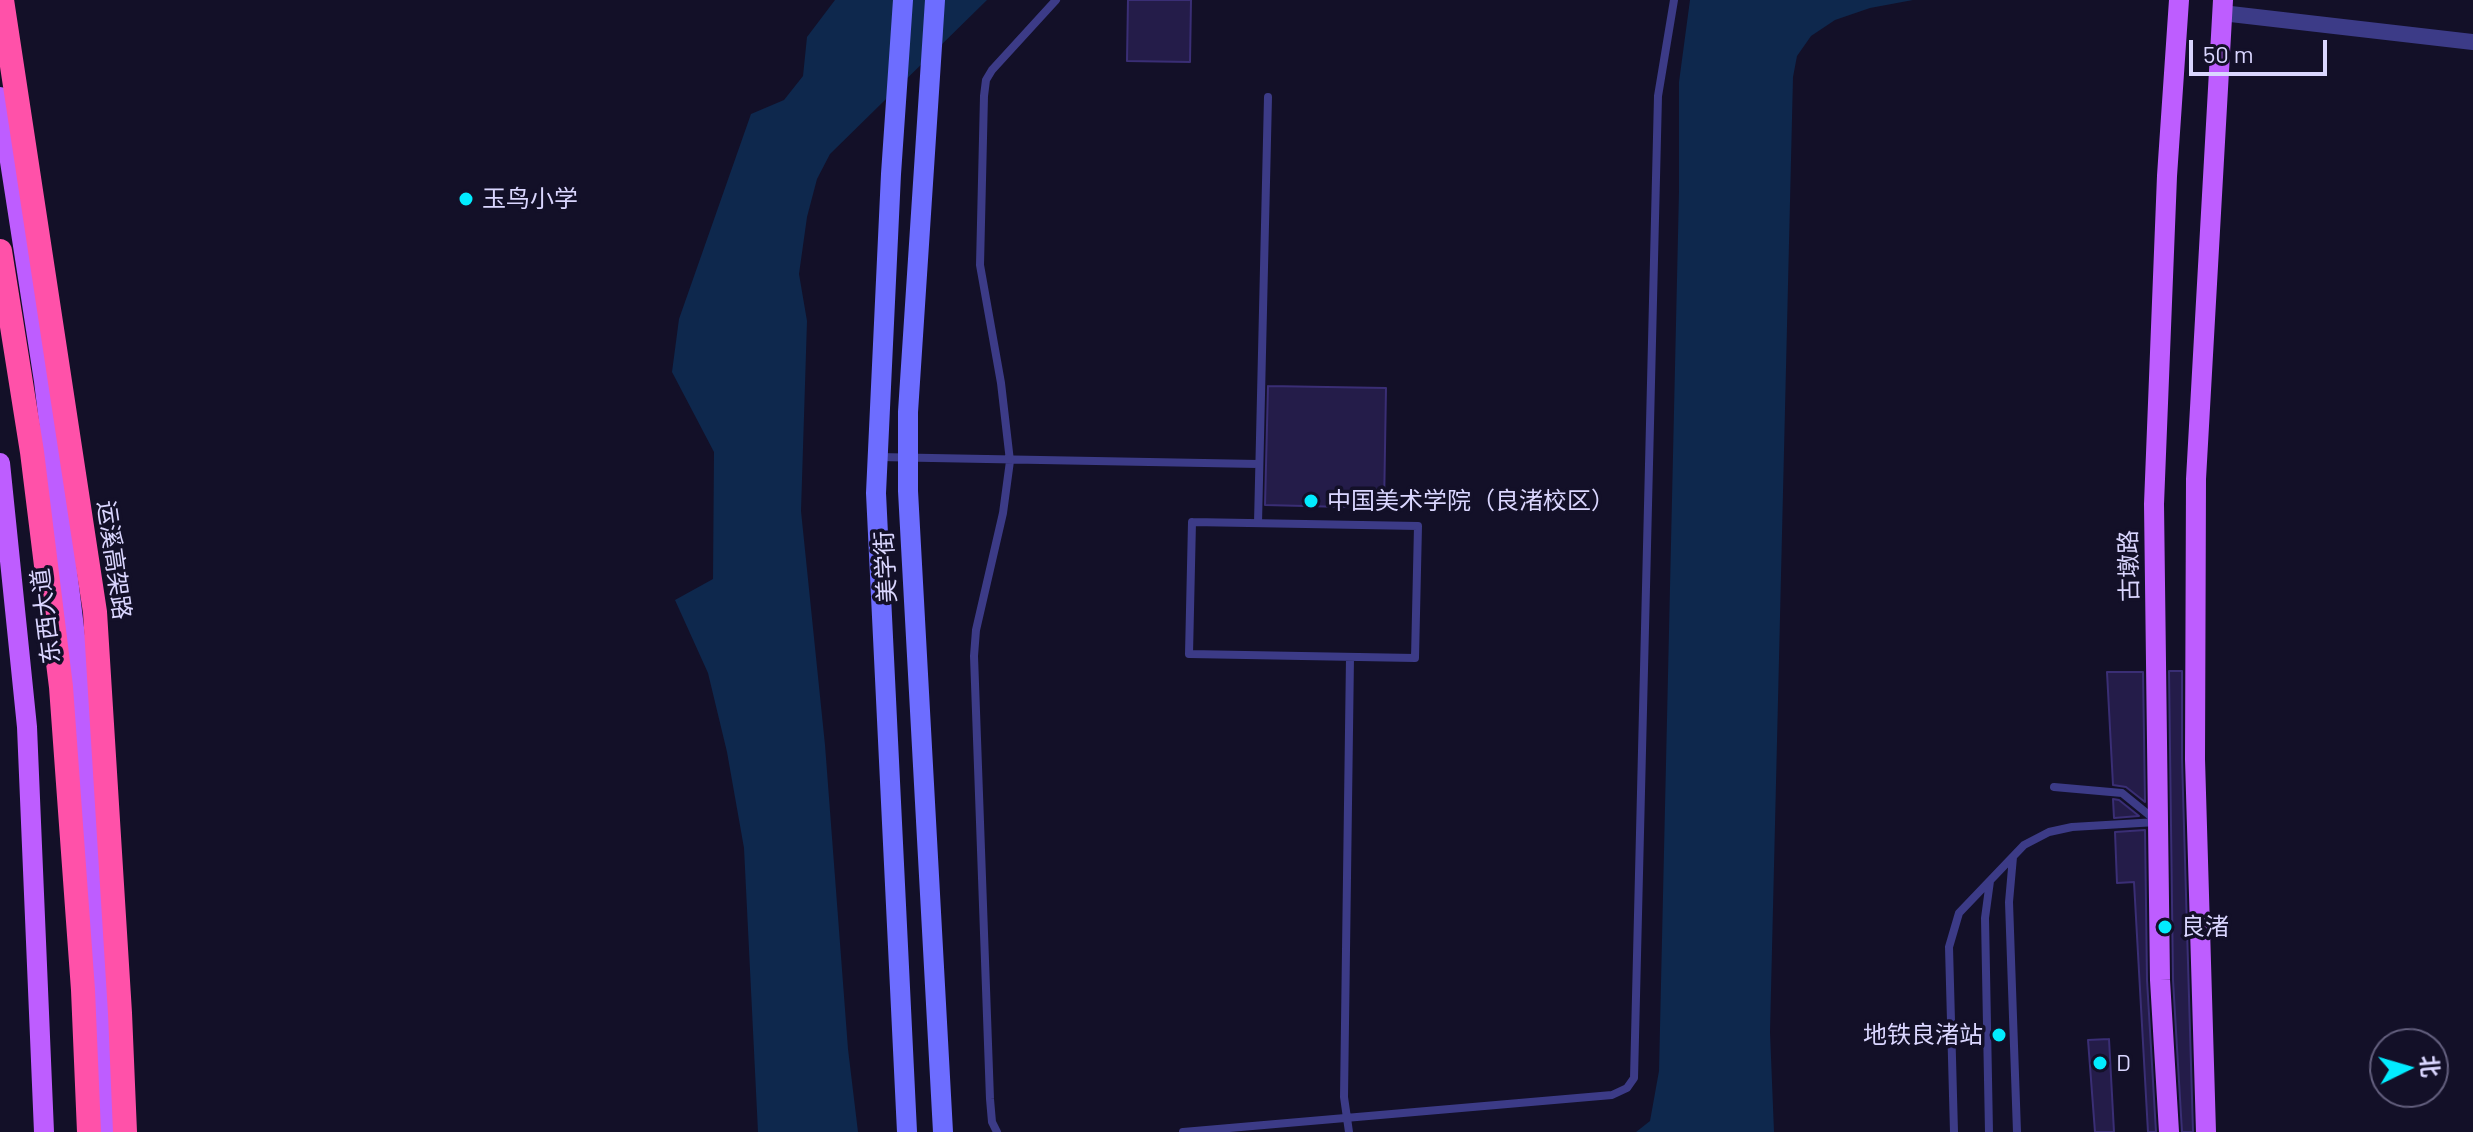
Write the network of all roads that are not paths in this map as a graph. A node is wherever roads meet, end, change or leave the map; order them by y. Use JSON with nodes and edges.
{"nodes":[{"id":1,"x":5,"y":0,"type":"edge"},
{"id":2,"x":903,"y":0,"type":"edge"},
{"id":3,"x":935,"y":0,"type":"edge"},
{"id":4,"x":1056,"y":0,"type":"edge"},
{"id":5,"x":1674,"y":0,"type":"edge"},
{"id":6,"x":2179,"y":0,"type":"edge"},
{"id":7,"x":2222,"y":7,"type":"edge"},
{"id":8,"x":2473,"y":42,"type":"edge"},
{"id":9,"x":0,"y":97,"type":"edge"},
{"id":10,"x":1268,"y":97,"type":"dead end"},
{"id":11,"x":0,"y":251,"type":"edge"},
{"id":12,"x":877,"y":457,"type":"junction"},
{"id":13,"x":908,"y":457,"type":"junction"},
{"id":14,"x":1010,"y":461,"type":"junction"},
{"id":15,"x":0,"y":463,"type":"edge"},
{"id":16,"x":1258,"y":464,"type":"junction"},
{"id":17,"x":1258,"y":523,"type":"junction"},
{"id":18,"x":1350,"y":657,"type":"junction"},
{"id":19,"x":2054,"y":787,"type":"dead end"},
{"id":20,"x":2158,"y":822,"type":"junction"},
{"id":21,"x":2013,"y":857,"type":"junction"},
{"id":22,"x":1991,"y":880,"type":"junction"},
{"id":23,"x":1348,"y":1117,"type":"junction"},
{"id":24,"x":44,"y":1132,"type":"edge"},
{"id":25,"x":89,"y":1132,"type":"edge"},
{"id":26,"x":106,"y":1132,"type":"edge"},
{"id":27,"x":125,"y":1132,"type":"edge"},
{"id":28,"x":907,"y":1132,"type":"edge"},
{"id":29,"x":943,"y":1132,"type":"edge"},
{"id":30,"x":997,"y":1132,"type":"edge"},
{"id":31,"x":1183,"y":1132,"type":"edge"},
{"id":32,"x":1349,"y":1132,"type":"edge"},
{"id":33,"x":1954,"y":1132,"type":"edge"},
{"id":34,"x":1989,"y":1132,"type":"edge"},
{"id":35,"x":2017,"y":1132,"type":"edge"},
{"id":36,"x":2169,"y":1132,"type":"edge"},
{"id":37,"x":2206,"y":1132,"type":"edge"}],
"edges":[{"from":1,"to":27,"type":"highway","name":"运溪高架路"},
{"from":2,"to":12,"type":"street","name":"美学街"},
{"from":3,"to":13,"type":"street","name":"美学街"},
{"from":4,"to":14,"type":"lane"},
{"from":5,"to":23,"type":"lane"},
{"from":6,"to":20,"type":"main road","name":"古墩路"},
{"from":7,"to":8,"type":"street"},
{"from":7,"to":37,"type":"main road"},
{"from":9,"to":26,"type":"main road","name":"东西大道"},
{"from":10,"to":16,"type":"lane"},
{"from":11,"to":25,"type":"highway"},
{"from":12,"to":13,"type":"lane"},
{"from":12,"to":28,"type":"street","name":"美学街"},
{"from":13,"to":14,"type":"lane"},
{"from":13,"to":29,"type":"street","name":"美学街"},
{"from":14,"to":16,"type":"lane"},
{"from":14,"to":30,"type":"lane"},
{"from":15,"to":24,"type":"main road"},
{"from":16,"to":17,"type":"lane"},
{"from":17,"to":18,"type":"lane"},
{"from":17,"to":18,"type":"lane"},
{"from":18,"to":23,"type":"lane"},
{"from":19,"to":20,"type":"lane"},
{"from":20,"to":21,"type":"lane"},
{"from":20,"to":36,"type":"main road","name":"古墩路"},
{"from":21,"to":22,"type":"lane"},
{"from":21,"to":35,"type":"lane"},
{"from":22,"to":33,"type":"lane"},
{"from":22,"to":34,"type":"lane"},
{"from":23,"to":31,"type":"lane"},
{"from":23,"to":32,"type":"lane"}]}
